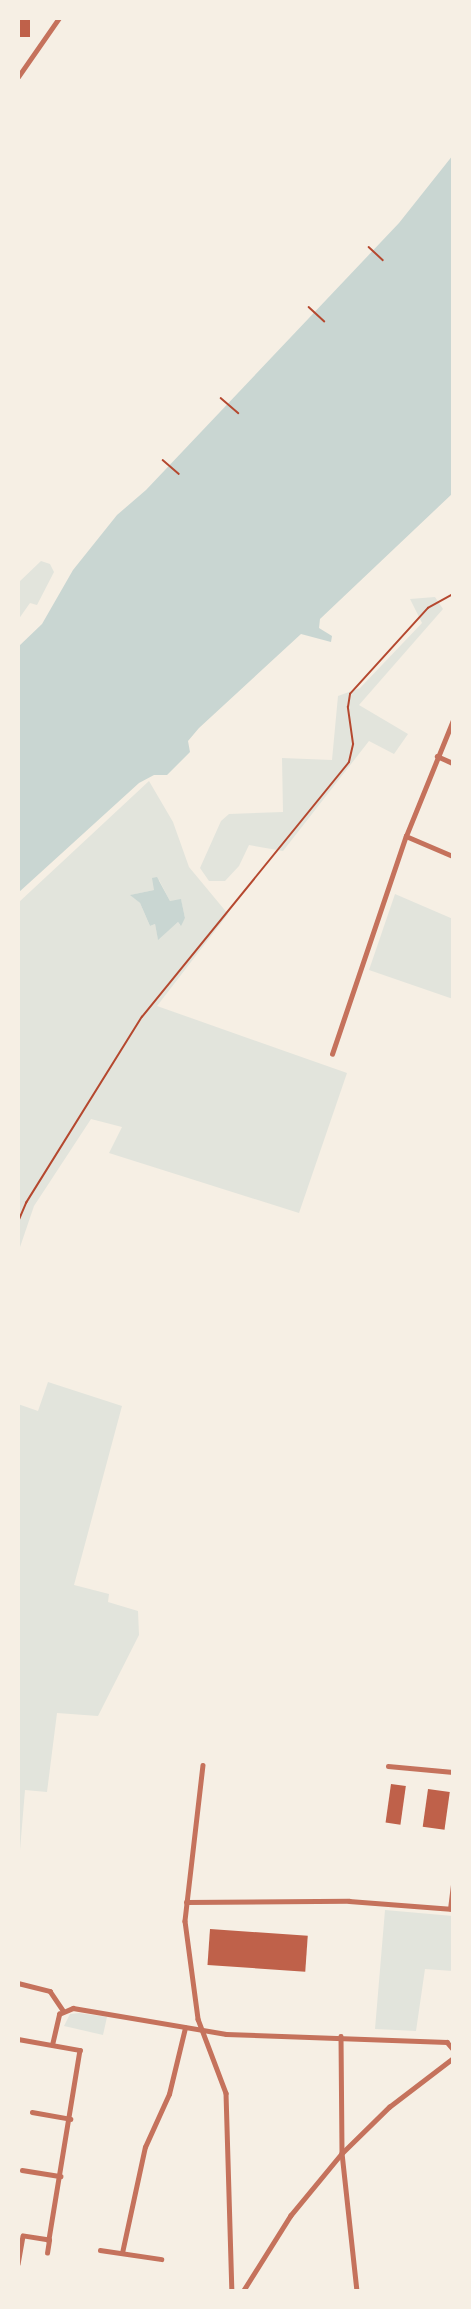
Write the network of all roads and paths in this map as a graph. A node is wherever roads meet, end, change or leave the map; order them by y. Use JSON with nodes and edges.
{"nodes":[{"id":1,"x":59,"y":18,"type":"edge"},
{"id":2,"x":18,"y":77,"type":"edge"},
{"id":3,"x":369,"y":247,"type":"dead end"},
{"id":4,"x":383,"y":260,"type":"dead end"},
{"id":5,"x":309,"y":307,"type":"dead end"},
{"id":6,"x":324,"y":321,"type":"dead end"},
{"id":7,"x":221,"y":398,"type":"dead end"},
{"id":8,"x":238,"y":413,"type":"dead end"},
{"id":9,"x":164,"y":460,"type":"dead end"},
{"id":10,"x":179,"y":474,"type":"dead end"},
{"id":11,"x":453,"y":594,"type":"edge"},
{"id":12,"x":453,"y":720,"type":"edge"},
{"id":13,"x":437,"y":756,"type":"junction"},
{"id":14,"x":453,"y":763,"type":"edge"},
{"id":15,"x":406,"y":836,"type":"junction"},
{"id":16,"x":453,"y":856,"type":"edge"},
{"id":17,"x":332,"y":1054,"type":"dead end"},
{"id":18,"x":18,"y":1222,"type":"edge"},
{"id":19,"x":203,"y":1765,"type":"dead end"},
{"id":20,"x":388,"y":1766,"type":"dead end"},
{"id":21,"x":453,"y":1772,"type":"edge"},
{"id":22,"x":453,"y":1885,"type":"edge"},
{"id":23,"x":186,"y":1902,"type":"junction"},
{"id":24,"x":451,"y":1909,"type":"edge"},
{"id":25,"x":18,"y":1983,"type":"edge"},
{"id":26,"x":63,"y":2010,"type":"junction"},
{"id":27,"x":185,"y":2028,"type":"junction"},
{"id":28,"x":202,"y":2031,"type":"junction"},
{"id":29,"x":340,"y":2036,"type":"junction"},
{"id":30,"x":18,"y":2039,"type":"edge"},
{"id":31,"x":52,"y":2045,"type":"junction"},
{"id":32,"x":453,"y":2049,"type":"edge"},
{"id":33,"x":453,"y":2058,"type":"edge"},
{"id":34,"x":32,"y":2112,"type":"dead end"},
{"id":35,"x":70,"y":2119,"type":"junction"},
{"id":36,"x":342,"y":2153,"type":"junction"},
{"id":37,"x":22,"y":2170,"type":"dead end"},
{"id":38,"x":61,"y":2176,"type":"junction"},
{"id":39,"x":50,"y":2240,"type":"junction"},
{"id":40,"x":100,"y":2250,"type":"dead end"},
{"id":41,"x":47,"y":2253,"type":"dead end"},
{"id":42,"x":122,"y":2253,"type":"junction"},
{"id":43,"x":161,"y":2259,"type":"dead end"},
{"id":44,"x":18,"y":2264,"type":"edge"},
{"id":45,"x":232,"y":2291,"type":"edge"},
{"id":46,"x":243,"y":2291,"type":"edge"},
{"id":47,"x":357,"y":2291,"type":"edge"}],
"edges":[{"from":1,"to":2,"type":"street"},
{"from":3,"to":4,"type":"path"},
{"from":5,"to":6,"type":"path"},
{"from":7,"to":8,"type":"path"},
{"from":9,"to":10,"type":"path"},
{"from":11,"to":18,"type":"path"},
{"from":12,"to":13,"type":"street"},
{"from":13,"to":14,"type":"street"},
{"from":13,"to":15,"type":"street"},
{"from":15,"to":16,"type":"street"},
{"from":15,"to":17,"type":"street"},
{"from":19,"to":23,"type":"street"},
{"from":20,"to":21,"type":"street"},
{"from":22,"to":24,"type":"street"},
{"from":23,"to":24,"type":"street"},
{"from":23,"to":28,"type":"street"},
{"from":25,"to":26,"type":"street"},
{"from":26,"to":27,"type":"street"},
{"from":26,"to":31,"type":"street"},
{"from":27,"to":28,"type":"street"},
{"from":27,"to":42,"type":"street"},
{"from":28,"to":29,"type":"street"},
{"from":28,"to":45,"type":"street"},
{"from":29,"to":32,"type":"street"},
{"from":29,"to":36,"type":"street"},
{"from":30,"to":31,"type":"street"},
{"from":31,"to":35,"type":"street"},
{"from":33,"to":36,"type":"street"},
{"from":34,"to":35,"type":"street"},
{"from":35,"to":38,"type":"street"},
{"from":36,"to":46,"type":"street"},
{"from":36,"to":47,"type":"street"},
{"from":37,"to":38,"type":"street"},
{"from":38,"to":39,"type":"street"},
{"from":39,"to":41,"type":"street"},
{"from":39,"to":44,"type":"street"},
{"from":40,"to":42,"type":"street"},
{"from":42,"to":43,"type":"street"}]}
